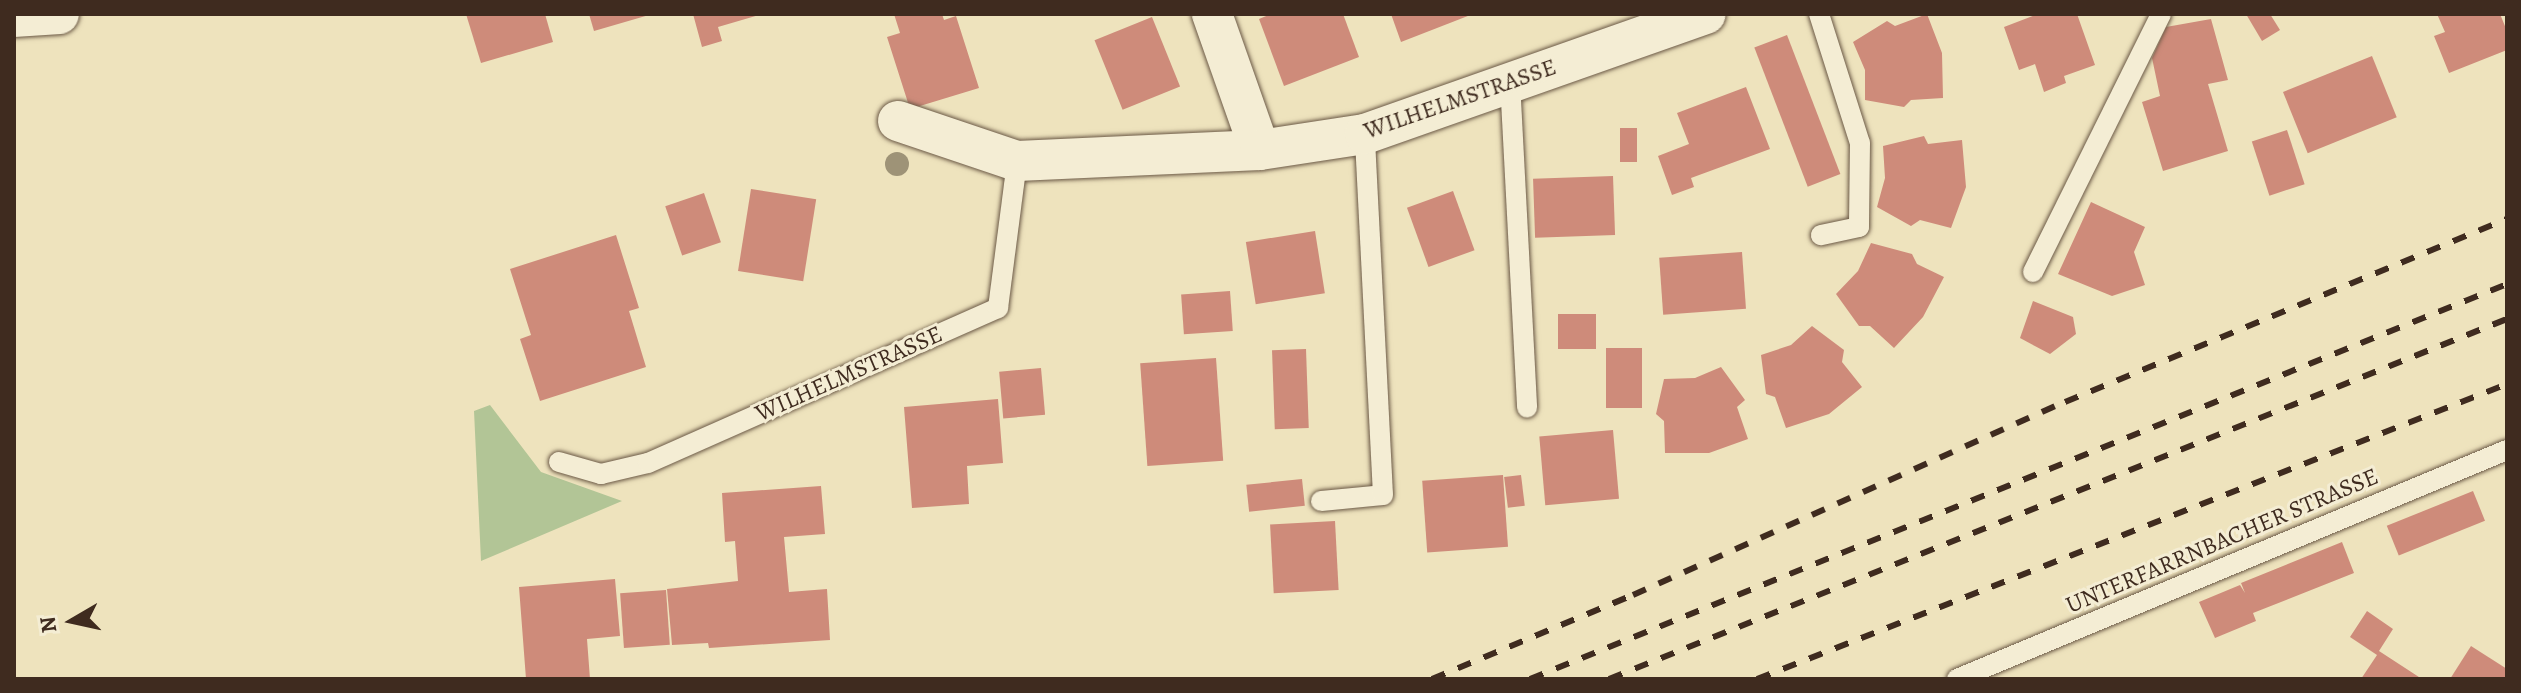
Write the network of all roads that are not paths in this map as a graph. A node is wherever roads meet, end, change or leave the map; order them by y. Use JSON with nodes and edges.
{"nodes":[{"id":1,"x":59,"y":14,"type":"edge"},
{"id":2,"x":1212,"y":14,"type":"edge"},
{"id":3,"x":1706,"y":14,"type":"edge"},
{"id":4,"x":1819,"y":14,"type":"edge"},
{"id":5,"x":2161,"y":14,"type":"edge"},
{"id":6,"x":14,"y":17,"type":"edge"},
{"id":7,"x":1510,"y":81,"type":"junction"},
{"id":8,"x":898,"y":121,"type":"dead end"},
{"id":9,"x":1365,"y":134,"type":"junction"},
{"id":10,"x":1260,"y":150,"type":"junction"},
{"id":11,"x":1017,"y":161,"type":"junction"},
{"id":12,"x":1821,"y":235,"type":"dead end"},
{"id":13,"x":2033,"y":272,"type":"dead end"},
{"id":14,"x":1527,"y":408,"type":"dead end"},
{"id":15,"x":2507,"y":450,"type":"edge"},
{"id":16,"x":559,"y":462,"type":"dead end"},
{"id":17,"x":1321,"y":501,"type":"dead end"},
{"id":18,"x":1957,"y":679,"type":"edge"}],
"edges":[{"from":1,"to":6,"type":"street"},
{"from":2,"to":10,"type":"street"},
{"from":3,"to":7,"type":"street","name":"WILHELMSTRASSE"},
{"from":4,"to":12,"type":"lane"},
{"from":5,"to":13,"type":"lane"},
{"from":7,"to":9,"type":"street","name":"WILHELMSTRASSE"},
{"from":7,"to":14,"type":"lane"},
{"from":8,"to":11,"type":"street","name":"WILHELMSTRASSE"},
{"from":9,"to":10,"type":"street","name":"WILHELMSTRASSE"},
{"from":9,"to":17,"type":"lane"},
{"from":10,"to":11,"type":"street","name":"WILHELMSTRASSE"},
{"from":11,"to":16,"type":"lane","name":"WILHELMSTRASSE"},
{"from":15,"to":18,"type":"lane","name":"UNTERFARRNBACHER STRASSE"}]}
